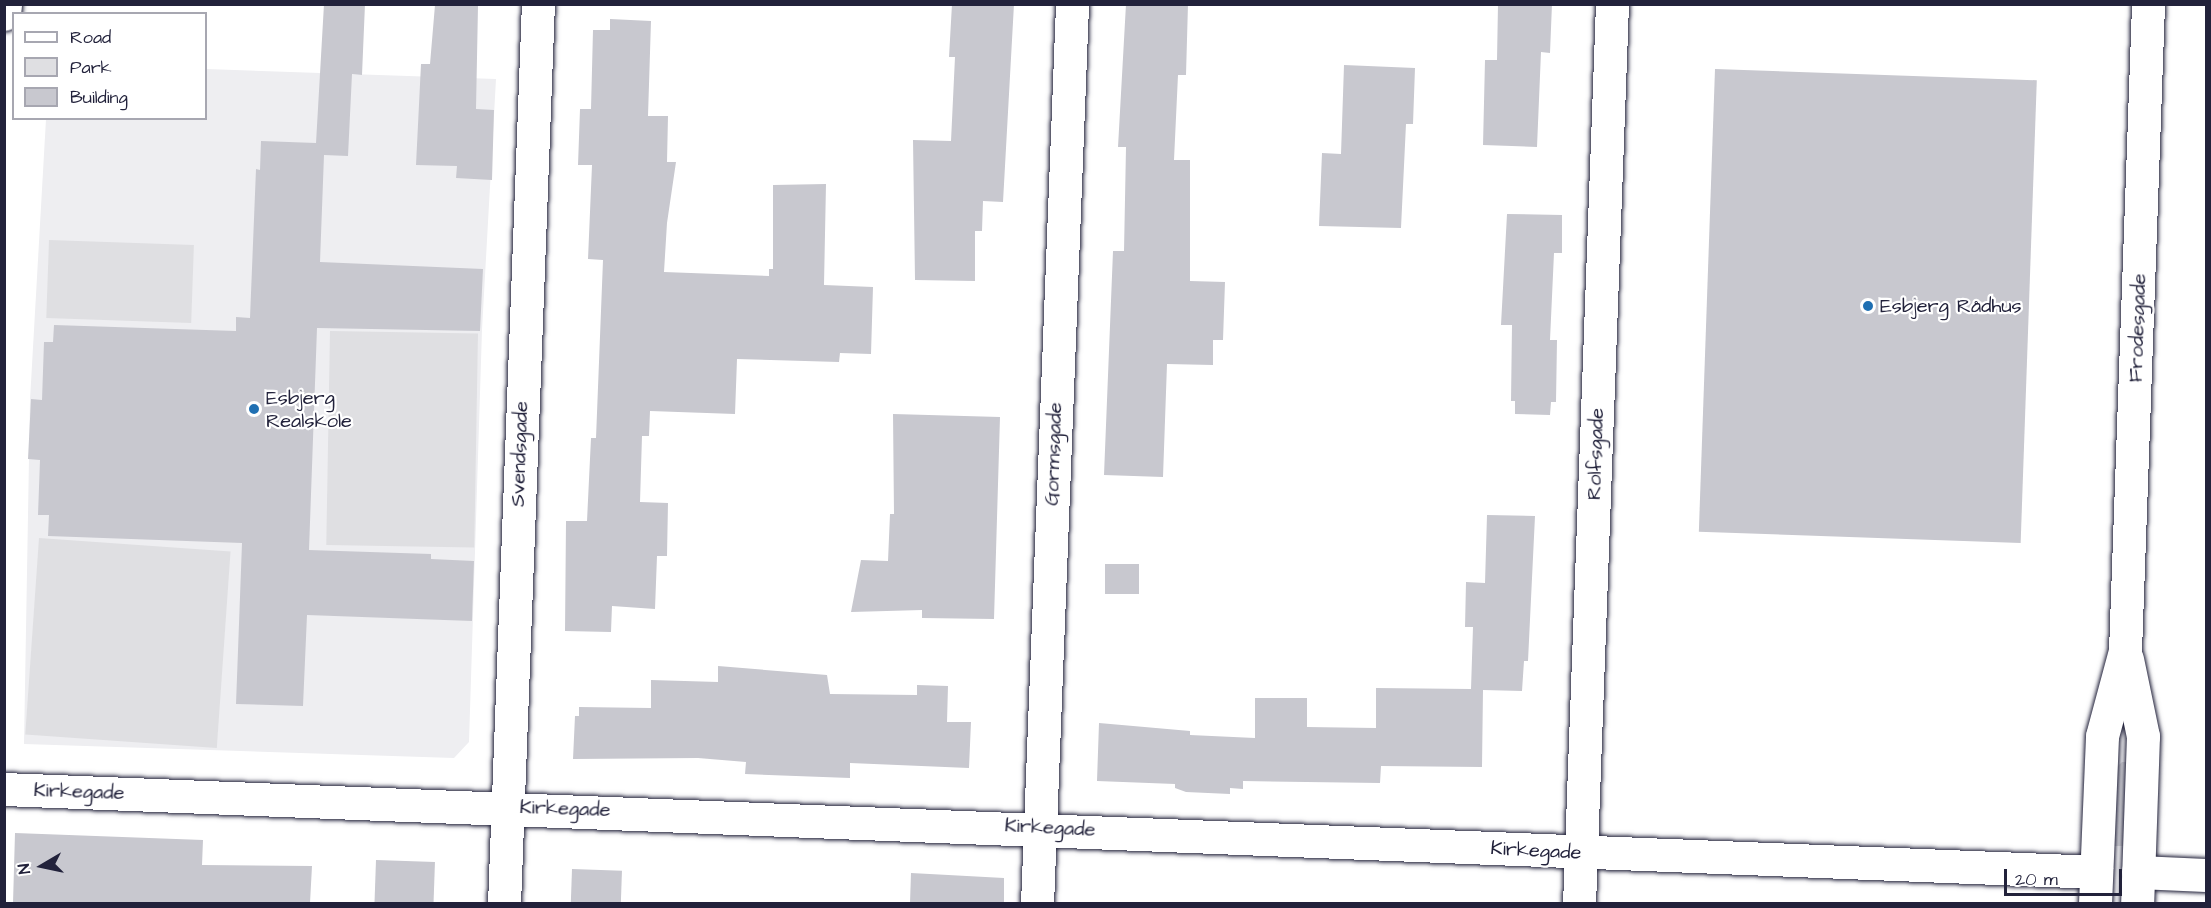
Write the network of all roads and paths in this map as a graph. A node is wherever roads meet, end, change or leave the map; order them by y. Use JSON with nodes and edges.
{"nodes":[{"id":1,"x":5,"y":4,"type":"edge"},
{"id":2,"x":538,"y":4,"type":"edge"},
{"id":3,"x":1072,"y":4,"type":"edge"},
{"id":4,"x":1612,"y":4,"type":"edge"},
{"id":5,"x":2148,"y":4,"type":"edge"},
{"id":6,"x":4,"y":14,"type":"edge"},
{"id":7,"x":2126,"y":651,"type":"junction"},
{"id":8,"x":4,"y":789,"type":"edge"},
{"id":9,"x":507,"y":807,"type":"junction"},
{"id":10,"x":1039,"y":827,"type":"junction"},
{"id":11,"x":1580,"y":854,"type":"junction"},
{"id":12,"x":2206,"y":875,"type":"edge"},
{"id":13,"x":2095,"y":888,"type":"edge"},
{"id":14,"x":2137,"y":888,"type":"edge"},
{"id":15,"x":504,"y":903,"type":"edge"},
{"id":16,"x":1037,"y":903,"type":"edge"},
{"id":17,"x":1578,"y":903,"type":"edge"}],
"edges":[{"from":1,"to":6,"type":"street"},
{"from":2,"to":9,"type":"street","name":"Svendsgade"},
{"from":3,"to":10,"type":"street","name":"Gormsgade"},
{"from":4,"to":11,"type":"street","name":"Rolfsgade"},
{"from":5,"to":7,"type":"street","name":"Frodesgade"},
{"from":7,"to":13,"type":"street","name":"Frodesgade"},
{"from":7,"to":14,"type":"street","name":"Frodesgade"},
{"from":8,"to":9,"type":"street","name":"Kirkegade"},
{"from":9,"to":10,"type":"street","name":"Kirkegade"},
{"from":9,"to":15,"type":"street","name":"Svendsgade"},
{"from":10,"to":11,"type":"street","name":"Kirkegade"},
{"from":10,"to":16,"type":"street","name":"Gormsgade"},
{"from":11,"to":13,"type":"street","name":"Kirkegade"},
{"from":11,"to":17,"type":"street","name":"Rolfsgade"},
{"from":12,"to":14,"type":"street"}]}
